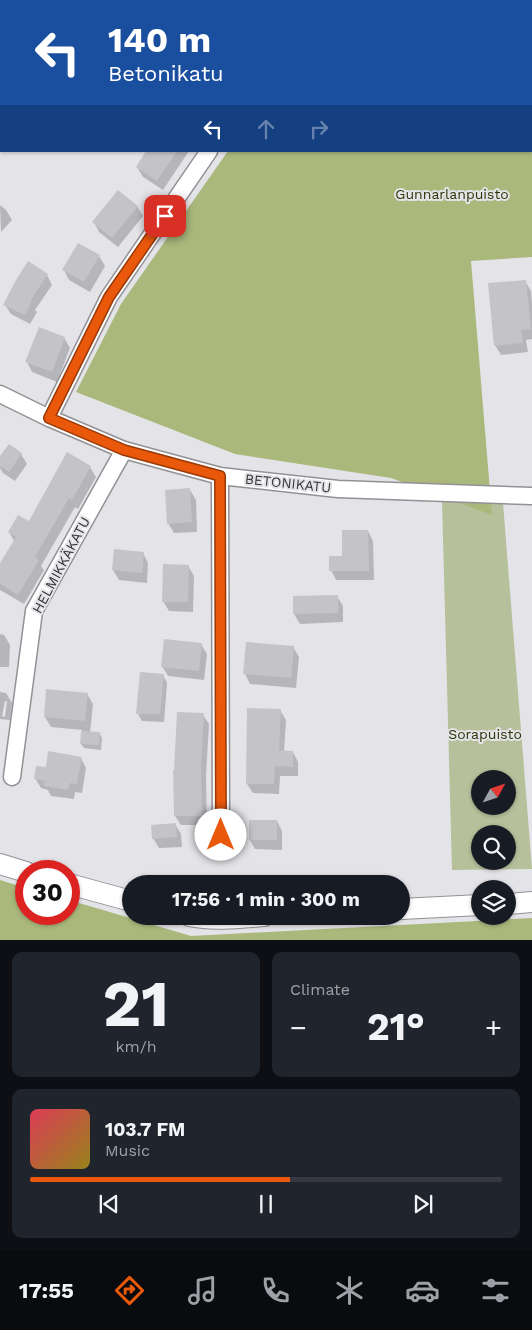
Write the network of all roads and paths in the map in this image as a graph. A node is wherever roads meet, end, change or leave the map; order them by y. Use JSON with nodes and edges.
{"nodes":[{"id":1,"x":208,"y":152,"type":"edge"},
{"id":2,"x":0,"y":394,"type":"edge"},
{"id":3,"x":49,"y":418,"type":"junction"},
{"id":4,"x":124,"y":450,"type":"junction"},
{"id":5,"x":220,"y":476,"type":"junction"},
{"id":6,"x":532,"y":496,"type":"edge"},
{"id":7,"x":12,"y":777,"type":"dead end"},
{"id":8,"x":221,"y":835,"type":"dead end"},
{"id":9,"x":0,"y":864,"type":"edge"},
{"id":10,"x":15,"y":869,"type":"edge"},
{"id":11,"x":80,"y":887,"type":"edge"},
{"id":12,"x":122,"y":899,"type":"edge"},
{"id":13,"x":532,"y":902,"type":"edge"},
{"id":14,"x":516,"y":903,"type":"edge"},
{"id":15,"x":471,"y":905,"type":"edge"},
{"id":16,"x":410,"y":909,"type":"edge"}],
"edges":[{"from":1,"to":3,"type":"street"},
{"from":2,"to":3,"type":"street","name":"BETONIKATU"},
{"from":3,"to":4,"type":"street","name":"BETONIKATU"},
{"from":4,"to":5,"type":"street","name":"BETONIKATU"},
{"from":4,"to":7,"type":"street","name":"HELMIKKÄKATU"},
{"from":5,"to":6,"type":"street","name":"BETONIKATU"},
{"from":5,"to":8,"type":"street"},
{"from":9,"to":10,"type":"street"},
{"from":11,"to":12,"type":"street"},
{"from":13,"to":14,"type":"street"},
{"from":15,"to":16,"type":"street"}]}
